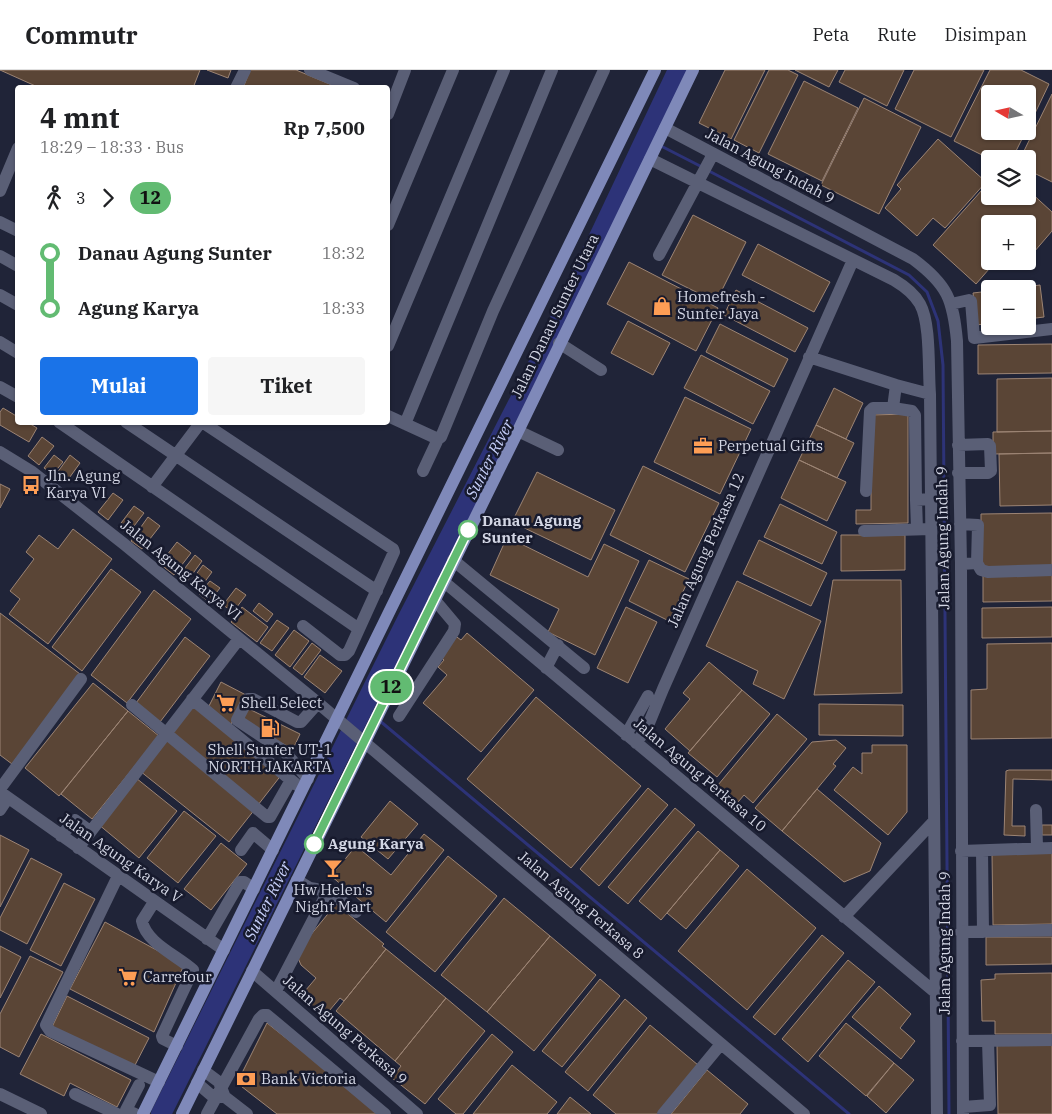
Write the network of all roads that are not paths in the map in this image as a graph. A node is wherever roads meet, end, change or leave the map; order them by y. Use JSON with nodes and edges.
{"nodes":[{"id":1,"x":245,"y":70,"type":"edge"},
{"id":2,"x":310,"y":70,"type":"edge"},
{"id":3,"x":405,"y":70,"type":"edge"},
{"id":4,"x":453,"y":70,"type":"edge"},
{"id":5,"x":504,"y":70,"type":"edge"},
{"id":6,"x":552,"y":70,"type":"edge"},
{"id":7,"x":604,"y":70,"type":"edge"},
{"id":8,"x":654,"y":70,"type":"edge"},
{"id":9,"x":693,"y":70,"type":"edge"},
{"id":10,"x":238,"y":85,"type":"edge"},
{"id":11,"x":347,"y":85,"type":"edge"},
{"id":12,"x":390,"y":104,"type":"edge"},
{"id":13,"x":665,"y":128,"type":"junction"},
{"id":14,"x":654,"y":149,"type":"junction"},
{"id":15,"x":15,"y":155,"type":"edge"},
{"id":16,"x":705,"y":169,"type":"junction"},
{"id":17,"x":0,"y":191,"type":"edge"},
{"id":18,"x":390,"y":220,"type":"edge"},
{"id":19,"x":0,"y":222,"type":"edge"},
{"id":20,"x":15,"y":230,"type":"edge"},
{"id":21,"x":659,"y":255,"type":"dead end"},
{"id":22,"x":0,"y":256,"type":"edge"},
{"id":23,"x":853,"y":260,"type":"junction"},
{"id":24,"x":15,"y":264,"type":"edge"},
{"id":25,"x":0,"y":295,"type":"edge"},
{"id":26,"x":15,"y":303,"type":"edge"},
{"id":27,"x":951,"y":304,"type":"junction"},
{"id":28,"x":1052,"y":329,"type":"edge"},
{"id":29,"x":974,"y":338,"type":"junction"},
{"id":30,"x":390,"y":341,"type":"edge"},
{"id":31,"x":0,"y":342,"type":"edge"},
{"id":32,"x":957,"y":342,"type":"junction"},
{"id":33,"x":559,"y":344,"type":"junction"},
{"id":34,"x":15,"y":351,"type":"edge"},
{"id":35,"x":809,"y":357,"type":"junction"},
{"id":36,"x":601,"y":370,"type":"dead end"},
{"id":37,"x":896,"y":385,"type":"junction"},
{"id":38,"x":0,"y":387,"type":"edge"},
{"id":39,"x":930,"y":394,"type":"junction"},
{"id":40,"x":15,"y":395,"type":"edge"},
{"id":41,"x":893,"y":408,"type":"junction"},
{"id":42,"x":390,"y":417,"type":"edge"},
{"id":43,"x":405,"y":424,"type":"junction"},
{"id":44,"x":63,"y":425,"type":"edge"},
{"id":45,"x":130,"y":425,"type":"edge"},
{"id":46,"x":200,"y":425,"type":"edge"},
{"id":47,"x":207,"y":425,"type":"edge"},
{"id":48,"x":518,"y":431,"type":"junction"},
{"id":49,"x":438,"y":440,"type":"junction"},
{"id":50,"x":958,"y":445,"type":"junction"},
{"id":51,"x":558,"y":450,"type":"dead end"},
{"id":52,"x":0,"y":452,"type":"edge"},
{"id":53,"x":177,"y":456,"type":"junction"},
{"id":54,"x":423,"y":471,"type":"dead end"},
{"id":55,"x":958,"y":473,"type":"junction"},
{"id":56,"x":152,"y":487,"type":"junction"},
{"id":57,"x":866,"y":492,"type":"dead end"},
{"id":58,"x":931,"y":499,"type":"junction"},
{"id":59,"x":916,"y":500,"type":"junction"},
{"id":60,"x":960,"y":524,"type":"junction"},
{"id":61,"x":917,"y":529,"type":"junction"},
{"id":62,"x":931,"y":529,"type":"junction"},
{"id":63,"x":864,"y":531,"type":"dead end"},
{"id":64,"x":453,"y":560,"type":"junction"},
{"id":65,"x":977,"y":563,"type":"junction"},
{"id":66,"x":961,"y":564,"type":"junction"},
{"id":67,"x":1052,"y":570,"type":"edge"},
{"id":68,"x":443,"y":582,"type":"junction"},
{"id":69,"x":376,"y":591,"type":"junction"},
{"id":70,"x":434,"y":599,"type":"junction"},
{"id":71,"x":303,"y":626,"type":"dead end"},
{"id":72,"x":359,"y":629,"type":"junction"},
{"id":73,"x":239,"y":639,"type":"junction"},
{"id":74,"x":558,"y":645,"type":"junction"},
{"id":75,"x":546,"y":668,"type":"junction"},
{"id":76,"x":584,"y":668,"type":"dead end"},
{"id":77,"x":81,"y":679,"type":"dead end"},
{"id":78,"x":648,"y":696,"type":"dead end"},
{"id":79,"x":192,"y":699,"type":"junction"},
{"id":80,"x":318,"y":703,"type":"junction"},
{"id":81,"x":132,"y":705,"type":"dead end"},
{"id":82,"x":399,"y":716,"type":"dead end"},
{"id":83,"x":339,"y":722,"type":"junction"},
{"id":84,"x":165,"y":732,"type":"junction"},
{"id":85,"x":364,"y":739,"type":"junction"},
{"id":86,"x":631,"y":739,"type":"junction"},
{"id":87,"x":290,"y":780,"type":"junction"},
{"id":88,"x":305,"y":784,"type":"junction"},
{"id":89,"x":3,"y":793,"type":"edge"},
{"id":90,"x":0,"y":810,"type":"edge"},
{"id":91,"x":1036,"y":810,"type":"dead end"},
{"id":92,"x":934,"y":821,"type":"junction"},
{"id":93,"x":90,"y":831,"type":"junction"},
{"id":94,"x":61,"y":836,"type":"junction"},
{"id":95,"x":78,"y":848,"type":"junction"},
{"id":96,"x":1037,"y":848,"type":"junction"},
{"id":97,"x":1052,"y":848,"type":"edge"},
{"id":98,"x":241,"y":850,"type":"dead end"},
{"id":99,"x":273,"y":850,"type":"junction"},
{"id":100,"x":982,"y":851,"type":"junction"},
{"id":101,"x":961,"y":852,"type":"junction"},
{"id":102,"x":118,"y":876,"type":"junction"},
{"id":103,"x":297,"y":880,"type":"junction"},
{"id":104,"x":254,"y":889,"type":"junction"},
{"id":105,"x":328,"y":891,"type":"junction"},
{"id":106,"x":154,"y":902,"type":"junction"},
{"id":107,"x":356,"y":912,"type":"dead end"},
{"id":108,"x":844,"y":917,"type":"junction"},
{"id":109,"x":1052,"y":930,"type":"edge"},
{"id":110,"x":961,"y":932,"type":"junction"},
{"id":111,"x":983,"y":932,"type":"junction"},
{"id":112,"x":207,"y":939,"type":"junction"},
{"id":113,"x":224,"y":950,"type":"junction"},
{"id":114,"x":252,"y":971,"type":"junction"},
{"id":115,"x":276,"y":991,"type":"junction"},
{"id":116,"x":936,"y":993,"type":"junction"},
{"id":117,"x":1052,"y":1040,"type":"edge"},
{"id":118,"x":962,"y":1041,"type":"junction"},
{"id":119,"x":988,"y":1041,"type":"junction"},
{"id":120,"x":721,"y":1044,"type":"junction"},
{"id":121,"x":176,"y":1046,"type":"junction"},
{"id":122,"x":203,"y":1070,"type":"junction"},
{"id":123,"x":159,"y":1082,"type":"junction"},
{"id":124,"x":197,"y":1083,"type":"junction"},
{"id":125,"x":139,"y":1085,"type":"dead end"},
{"id":126,"x":0,"y":1094,"type":"edge"},
{"id":127,"x":75,"y":1094,"type":"dead end"},
{"id":128,"x":221,"y":1094,"type":"junction"},
{"id":129,"x":963,"y":1110,"type":"edge"},
{"id":130,"x":32,"y":1112,"type":"edge"},
{"id":131,"x":125,"y":1113,"type":"edge"},
{"id":132,"x":143,"y":1114,"type":"edge"},
{"id":133,"x":182,"y":1114,"type":"edge"},
{"id":134,"x":207,"y":1114,"type":"edge"},
{"id":135,"x":247,"y":1114,"type":"edge"},
{"id":136,"x":385,"y":1114,"type":"edge"},
{"id":137,"x":417,"y":1114,"type":"edge"},
{"id":138,"x":662,"y":1114,"type":"edge"},
{"id":139,"x":804,"y":1114,"type":"edge"},
{"id":140,"x":937,"y":1114,"type":"edge"}],
"edges":[{"from":1,"to":10,"type":"street"},
{"from":2,"to":11,"type":"street"},
{"from":3,"to":12,"type":"street"},
{"from":4,"to":18,"type":"street"},
{"from":5,"to":30,"type":"street"},
{"from":6,"to":43,"type":"street"},
{"from":7,"to":49,"type":"street"},
{"from":8,"to":83,"type":"main road","name":"Jalan Danau Sunter Utara"},
{"from":9,"to":13,"type":"main road","name":"Jalan Danau Sunter Utara"},
{"from":13,"to":14,"type":"main road","name":"Jalan Danau Sunter Utara"},
{"from":13,"to":16,"type":"street","name":"Jalan Agung Indah 9"},
{"from":14,"to":16,"type":"street","name":"Jalan Agung Indah 9"},
{"from":14,"to":33,"type":"main road","name":"Jalan Danau Sunter Utara"},
{"from":15,"to":17,"type":"street"},
{"from":16,"to":21,"type":"street"},
{"from":16,"to":23,"type":"street","name":"Jalan Agung Indah 9"},
{"from":16,"to":27,"type":"street","name":"Jalan Agung Indah 9"},
{"from":19,"to":20,"type":"street"},
{"from":22,"to":24,"type":"street"},
{"from":23,"to":35,"type":"street","name":"Jalan Agung Perkasa 12"},
{"from":23,"to":39,"type":"street","name":"Jalan Agung Indah 9"},
{"from":25,"to":26,"type":"street"},
{"from":27,"to":29,"type":"street"},
{"from":27,"to":32,"type":"street","name":"Jalan Agung Indah 9"},
{"from":28,"to":29,"type":"street"},
{"from":29,"to":32,"type":"street"},
{"from":31,"to":34,"type":"street"},
{"from":32,"to":50,"type":"street","name":"Jalan Agung Indah 9"},
{"from":33,"to":36,"type":"street"},
{"from":33,"to":48,"type":"main road","name":"Jalan Danau Sunter Utara"},
{"from":35,"to":37,"type":"street"},
{"from":35,"to":86,"type":"street","name":"Jalan Agung Perkasa 12"},
{"from":37,"to":39,"type":"street"},
{"from":37,"to":41,"type":"street"},
{"from":38,"to":40,"type":"street"},
{"from":39,"to":58,"type":"street","name":"Jalan Agung Indah 9"},
{"from":41,"to":57,"type":"street"},
{"from":41,"to":59,"type":"street"},
{"from":42,"to":43,"type":"street"},
{"from":43,"to":49,"type":"street"},
{"from":44,"to":56,"type":"street"},
{"from":45,"to":53,"type":"street"},
{"from":46,"to":53,"type":"street"},
{"from":47,"to":69,"type":"street"},
{"from":48,"to":51,"type":"street"},
{"from":48,"to":64,"type":"main road","name":"Jalan Danau Sunter Utara"},
{"from":49,"to":54,"type":"street"},
{"from":50,"to":55,"type":"street","name":"Jalan Agung Indah 9"},
{"from":50,"to":55,"type":"street"},
{"from":52,"to":73,"type":"street","name":"Jalan Agung Karya VI"},
{"from":53,"to":56,"type":"street"},
{"from":53,"to":69,"type":"street"},
{"from":55,"to":60,"type":"street","name":"Jalan Agung Indah 9"},
{"from":56,"to":72,"type":"street"},
{"from":58,"to":59,"type":"street"},
{"from":58,"to":62,"type":"street","name":"Jalan Agung Indah 9"},
{"from":59,"to":61,"type":"street"},
{"from":60,"to":65,"type":"street"},
{"from":60,"to":66,"type":"street","name":"Jalan Agung Indah 9"},
{"from":61,"to":62,"type":"street"},
{"from":61,"to":63,"type":"street"},
{"from":62,"to":92,"type":"street","name":"Jalan Agung Indah 9"},
{"from":64,"to":68,"type":"main road","name":"Jalan Danau Sunter Utara"},
{"from":64,"to":74,"type":"street"},
{"from":65,"to":66,"type":"street"},
{"from":65,"to":67,"type":"street"},
{"from":66,"to":101,"type":"street","name":"Jalan Agung Indah 9"},
{"from":68,"to":70,"type":"main road","name":"Jalan Danau Sunter Utara"},
{"from":68,"to":75,"type":"street","name":"Jalan Agung Perkasa 10"},
{"from":69,"to":72,"type":"street"},
{"from":70,"to":82,"type":"street"},
{"from":70,"to":85,"type":"main road","name":"Jalan Danau Sunter Utara"},
{"from":71,"to":72,"type":"street"},
{"from":73,"to":79,"type":"street"},
{"from":73,"to":80,"type":"street","name":"Jalan Agung Karya VI"},
{"from":74,"to":75,"type":"street"},
{"from":74,"to":76,"type":"street"},
{"from":75,"to":86,"type":"street","name":"Jalan Agung Perkasa 10"},
{"from":77,"to":89,"type":"street"},
{"from":78,"to":86,"type":"street"},
{"from":79,"to":84,"type":"street"},
{"from":79,"to":87,"type":"street"},
{"from":80,"to":83,"type":"street","name":"Jalan Agung Karya VI"},
{"from":80,"to":88,"type":"street"},
{"from":81,"to":84,"type":"street"},
{"from":83,"to":85,"type":"street","name":"Jalan Agung Perkasa 8"},
{"from":83,"to":88,"type":"main road","name":"Jalan Danau Sunter Utara"},
{"from":84,"to":87,"type":"street"},
{"from":84,"to":93,"type":"street"},
{"from":85,"to":103,"type":"main road","name":"Jalan Danau Sunter Utara"},
{"from":85,"to":120,"type":"street","name":"Jalan Agung Perkasa 8"},
{"from":86,"to":108,"type":"street","name":"Jalan Agung Perkasa 10"},
{"from":87,"to":88,"type":"street"},
{"from":88,"to":99,"type":"main road","name":"Jalan Danau Sunter Utara"},
{"from":89,"to":90,"type":"street"},
{"from":89,"to":94,"type":"street","name":"Jalan Agung Karya V"},
{"from":91,"to":96,"type":"street"},
{"from":92,"to":108,"type":"street"},
{"from":92,"to":116,"type":"street","name":"Jalan Agung Indah 9"},
{"from":93,"to":94,"type":"street"},
{"from":93,"to":95,"type":"street"},
{"from":94,"to":95,"type":"street","name":"Jalan Agung Karya V"},
{"from":95,"to":102,"type":"street","name":"Jalan Agung Karya V"},
{"from":96,"to":97,"type":"street"},
{"from":96,"to":100,"type":"street"},
{"from":98,"to":99,"type":"street"},
{"from":99,"to":104,"type":"main road","name":"Jalan Danau Sunter Utara"},
{"from":100,"to":101,"type":"street"},
{"from":100,"to":111,"type":"street"},
{"from":101,"to":110,"type":"street","name":"Jalan Agung Indah 9"},
{"from":102,"to":106,"type":"street","name":"Jalan Agung Karya V"},
{"from":102,"to":123,"type":"street"},
{"from":103,"to":105,"type":"street"},
{"from":103,"to":114,"type":"main road","name":"Jalan Danau Sunter Utara"},
{"from":104,"to":112,"type":"street"},
{"from":104,"to":113,"type":"main road","name":"Jalan Danau Sunter Utara"},
{"from":105,"to":107,"type":"street"},
{"from":105,"to":115,"type":"street"},
{"from":106,"to":112,"type":"street","name":"Jalan Agung Karya V"},
{"from":106,"to":121,"type":"street"},
{"from":108,"to":116,"type":"street","name":"Jalan Agung Perkasa 10"},
{"from":109,"to":111,"type":"street"},
{"from":110,"to":111,"type":"street"},
{"from":110,"to":118,"type":"street","name":"Jalan Agung Indah 9"},
{"from":112,"to":113,"type":"street","name":"Jalan Agung Karya V"},
{"from":113,"to":121,"type":"main road","name":"Jalan Danau Sunter Utara"},
{"from":114,"to":115,"type":"street","name":"Jalan Agung Perkasa 9"},
{"from":114,"to":122,"type":"main road","name":"Jalan Danau Sunter Utara"},
{"from":115,"to":137,"type":"street","name":"Jalan Agung Perkasa 9"},
{"from":116,"to":140,"type":"street","name":"Jalan Agung Indah 9"},
{"from":117,"to":119,"type":"street"},
{"from":118,"to":119,"type":"street"},
{"from":118,"to":129,"type":"street","name":"Jalan Agung Indah 9"},
{"from":119,"to":129,"type":"street"},
{"from":120,"to":138,"type":"street"},
{"from":120,"to":139,"type":"street","name":"Jalan Agung Perkasa 8"},
{"from":121,"to":123,"type":"main road","name":"Jalan Danau Sunter Utara"},
{"from":122,"to":124,"type":"main road","name":"Jalan Danau Sunter Utara"},
{"from":122,"to":128,"type":"street"},
{"from":123,"to":132,"type":"main road","name":"Jalan Danau Sunter Utara"},
{"from":124,"to":128,"type":"street"},
{"from":124,"to":133,"type":"main road","name":"Jalan Danau Sunter Utara"},
{"from":125,"to":131,"type":"street"},
{"from":126,"to":130,"type":"street"},
{"from":127,"to":131,"type":"street"},
{"from":128,"to":134,"type":"street"},
{"from":128,"to":135,"type":"street"},
{"from":128,"to":136,"type":"street"}]}
